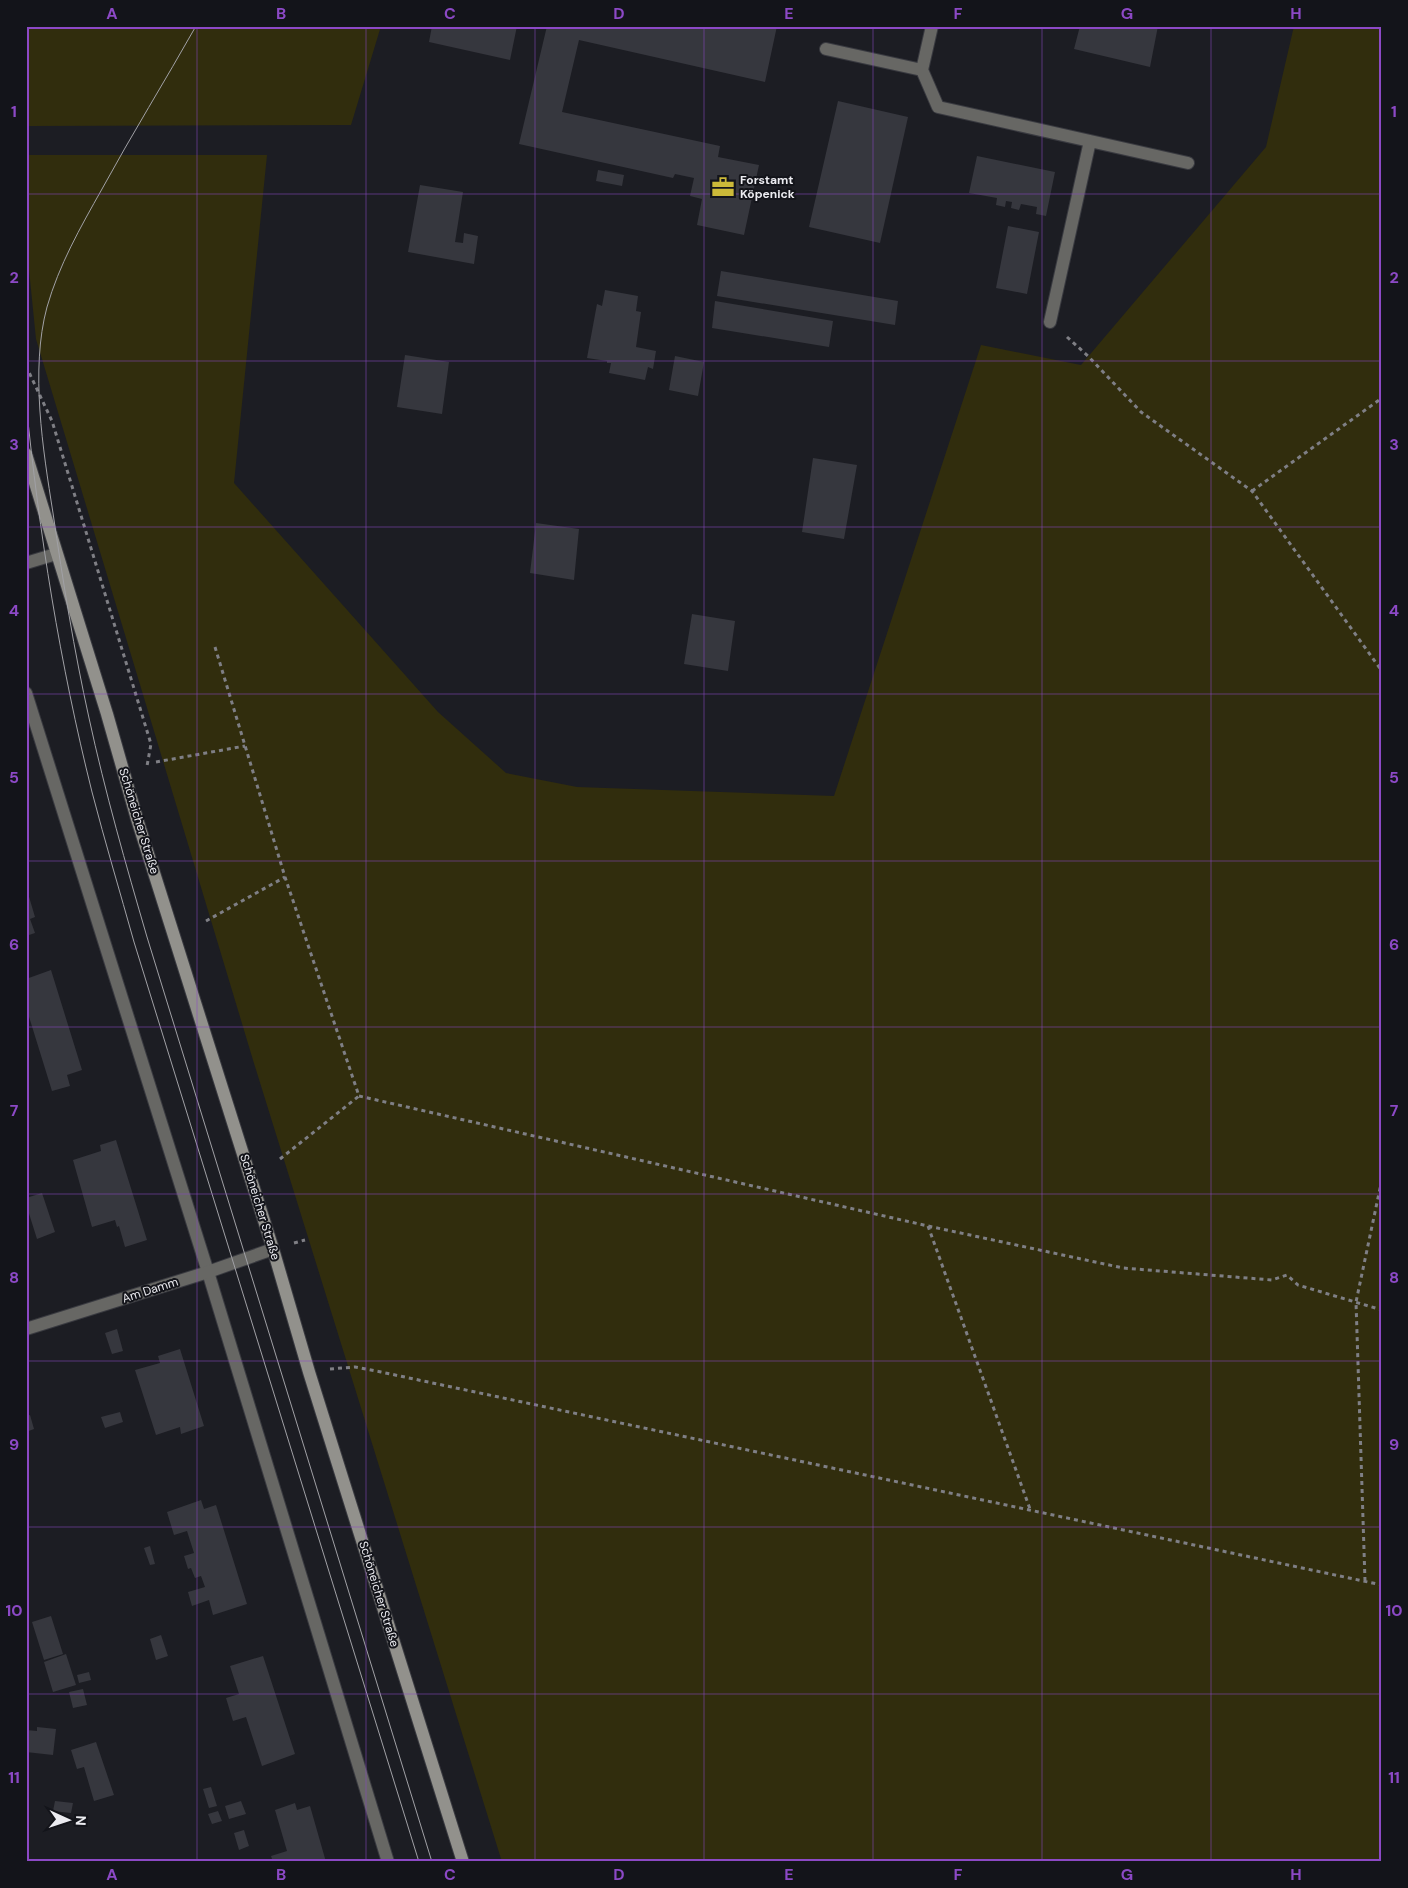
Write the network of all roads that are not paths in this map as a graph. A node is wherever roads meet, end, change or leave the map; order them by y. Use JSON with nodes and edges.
{"nodes":[{"id":1,"x":932,"y":26,"type":"edge"},
{"id":2,"x":826,"y":48,"type":"dead end"},
{"id":3,"x":922,"y":70,"type":"junction"},
{"id":4,"x":1090,"y":141,"type":"junction"},
{"id":5,"x":1188,"y":163,"type":"dead end"},
{"id":6,"x":1050,"y":322,"type":"road end"},
{"id":7,"x":26,"y":454,"type":"edge"},
{"id":8,"x":56,"y":554,"type":"junction"},
{"id":9,"x":26,"y":564,"type":"edge"},
{"id":10,"x":26,"y":693,"type":"edge"},
{"id":11,"x":273,"y":1249,"type":"junction"},
{"id":12,"x":208,"y":1272,"type":"junction"},
{"id":13,"x":26,"y":1329,"type":"edge"},
{"id":14,"x":388,"y":1862,"type":"edge"},
{"id":15,"x":463,"y":1862,"type":"edge"}],
"edges":[{"from":1,"to":3,"type":"street"},
{"from":2,"to":3,"type":"street"},
{"from":3,"to":4,"type":"street"},
{"from":4,"to":5,"type":"street"},
{"from":4,"to":6,"type":"street"},
{"from":7,"to":8,"type":"main road","name":"Schöneicher Straße"},
{"from":8,"to":9,"type":"street"},
{"from":8,"to":11,"type":"main road","name":"Schöneicher Straße"},
{"from":10,"to":12,"type":"street"},
{"from":11,"to":12,"type":"street","name":"Am Damm"},
{"from":11,"to":15,"type":"main road","name":"Schöneicher Straße"},
{"from":12,"to":13,"type":"street","name":"Am Damm"},
{"from":12,"to":14,"type":"street"}]}
